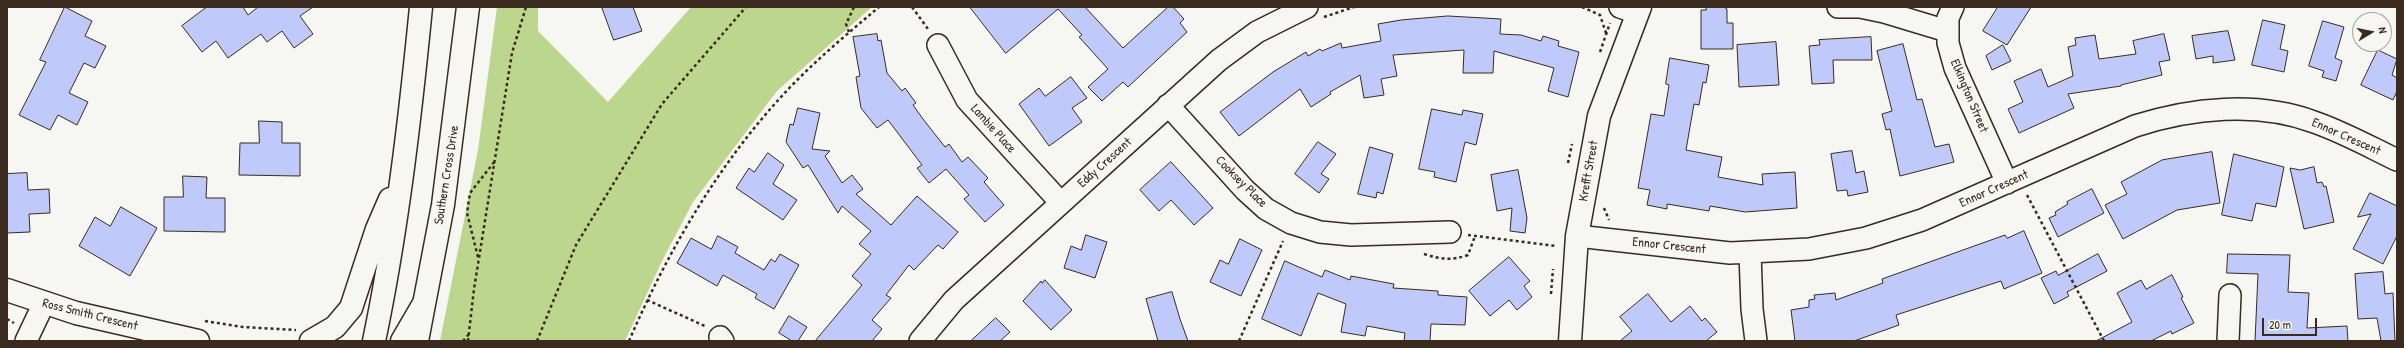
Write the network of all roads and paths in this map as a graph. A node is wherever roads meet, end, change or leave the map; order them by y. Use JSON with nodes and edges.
{"nodes":[{"id":1,"x":421,"y":7,"type":"edge"},
{"id":2,"x":468,"y":7,"type":"edge"},
{"id":3,"x":526,"y":7,"type":"edge"},
{"id":4,"x":746,"y":7,"type":"edge"},
{"id":5,"x":854,"y":7,"type":"edge"},
{"id":6,"x":879,"y":7,"type":"edge"},
{"id":7,"x":912,"y":7,"type":"edge"},
{"id":8,"x":1307,"y":7,"type":"edge"},
{"id":9,"x":1582,"y":7,"type":"edge"},
{"id":10,"x":1838,"y":7,"type":"edge"},
{"id":11,"x":1858,"y":7,"type":"edge"},
{"id":12,"x":1952,"y":7,"type":"edge"},
{"id":13,"x":1627,"y":12,"type":"edge"},
{"id":14,"x":1947,"y":31,"type":"junction"},
{"id":15,"x":849,"y":32,"type":"junction"},
{"id":16,"x":1606,"y":34,"type":"junction"},
{"id":17,"x":1602,"y":44,"type":"dead end"},
{"id":18,"x":938,"y":45,"type":"joint"},
{"id":19,"x":1168,"y":105,"type":"junction"},
{"id":20,"x":495,"y":160,"type":"junction"},
{"id":21,"x":2397,"y":160,"type":"edge"},
{"id":22,"x":401,"y":174,"type":"junction"},
{"id":23,"x":2012,"y":180,"type":"junction"},
{"id":24,"x":1061,"y":203,"type":"junction"},
{"id":25,"x":1450,"y":232,"type":"joint"},
{"id":26,"x":1286,"y":236,"type":"dead end"},
{"id":27,"x":1577,"y":236,"type":"junction"},
{"id":28,"x":1556,"y":246,"type":"dead end"},
{"id":29,"x":1750,"y":253,"type":"junction"},
{"id":30,"x":479,"y":259,"type":"junction"},
{"id":31,"x":7,"y":290,"type":"edge"},
{"id":32,"x":2230,"y":294,"type":"dead end"},
{"id":33,"x":427,"y":297,"type":"junction"},
{"id":34,"x":647,"y":300,"type":"junction"},
{"id":35,"x":44,"y":303,"type":"junction"},
{"id":36,"x":7,"y":319,"type":"edge"},
{"id":37,"x":14,"y":322,"type":"dead end"},
{"id":38,"x":242,"y":328,"type":"dead end"},
{"id":39,"x":469,"y":334,"type":"junction"},
{"id":40,"x":305,"y":335,"type":"edge"},
{"id":41,"x":722,"y":339,"type":"edge"},
{"id":42,"x":26,"y":341,"type":"edge"},
{"id":43,"x":198,"y":341,"type":"edge"},
{"id":44,"x":374,"y":341,"type":"edge"},
{"id":45,"x":402,"y":341,"type":"edge"},
{"id":46,"x":417,"y":341,"type":"edge"},
{"id":47,"x":464,"y":341,"type":"edge"},
{"id":48,"x":468,"y":341,"type":"edge"},
{"id":49,"x":537,"y":341,"type":"edge"},
{"id":50,"x":629,"y":341,"type":"edge"},
{"id":51,"x":920,"y":341,"type":"edge"},
{"id":52,"x":1239,"y":341,"type":"edge"},
{"id":53,"x":1570,"y":341,"type":"edge"},
{"id":54,"x":1756,"y":341,"type":"edge"},
{"id":55,"x":2104,"y":341,"type":"edge"},
{"id":56,"x":2228,"y":341,"type":"edge"}],
"edges":[{"from":1,"to":22,"type":"main road"},
{"from":2,"to":33,"type":"main road","name":"Southern Cross Drive"},
{"from":3,"to":20,"type":"path"},
{"from":4,"to":49,"type":"path"},
{"from":5,"to":15,"type":"path"},
{"from":6,"to":15,"type":"path"},
{"from":7,"to":18,"type":"path"},
{"from":8,"to":19,"type":"street","name":"Eddy Crescent"},
{"from":9,"to":16,"type":"path"},
{"from":10,"to":11,"type":"street"},
{"from":11,"to":14,"type":"street"},
{"from":12,"to":14,"type":"street","name":"Elkington Street"},
{"from":13,"to":16,"type":"path"},
{"from":13,"to":27,"type":"main road","name":"Krefft Street"},
{"from":14,"to":23,"type":"street","name":"Elkington Street"},
{"from":15,"to":34,"type":"path"},
{"from":16,"to":17,"type":"path"},
{"from":18,"to":24,"type":"street","name":"Lambie Place"},
{"from":19,"to":24,"type":"street","name":"Eddy Crescent"},
{"from":19,"to":25,"type":"street","name":"Cooksey Place"},
{"from":20,"to":30,"type":"path"},
{"from":20,"to":30,"type":"path"},
{"from":21,"to":23,"type":"street","name":"Ennor Crescent"},
{"from":22,"to":40,"type":"main road"},
{"from":22,"to":44,"type":"main road"},
{"from":23,"to":29,"type":"street","name":"Ennor Crescent"},
{"from":23,"to":55,"type":"path"},
{"from":24,"to":51,"type":"street","name":"Eddy Crescent"},
{"from":25,"to":28,"type":"path"},
{"from":26,"to":52,"type":"path"},
{"from":27,"to":29,"type":"street","name":"Ennor Crescent"},
{"from":27,"to":53,"type":"main road","name":"Krefft Street"},
{"from":29,"to":54,"type":"street"},
{"from":30,"to":39,"type":"path"},
{"from":31,"to":35,"type":"main road","name":"Ross Smith Crescent"},
{"from":32,"to":56,"type":"street"},
{"from":33,"to":45,"type":"main road"},
{"from":33,"to":46,"type":"main road","name":"Southern Cross Drive"},
{"from":34,"to":41,"type":"path"},
{"from":34,"to":50,"type":"path"},
{"from":35,"to":42,"type":"street"},
{"from":35,"to":43,"type":"main road","name":"Ross Smith Crescent"},
{"from":36,"to":37,"type":"path"},
{"from":38,"to":40,"type":"path"},
{"from":39,"to":47,"type":"path"},
{"from":39,"to":48,"type":"path"}]}
